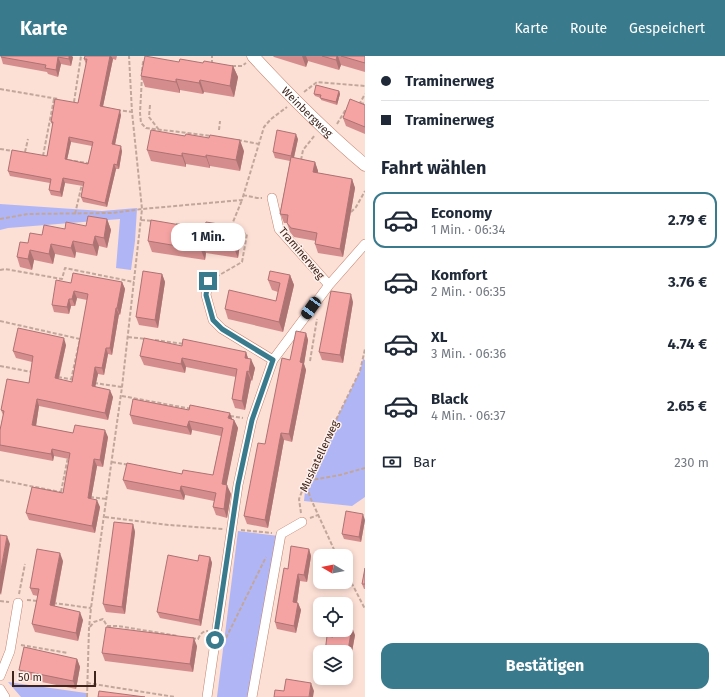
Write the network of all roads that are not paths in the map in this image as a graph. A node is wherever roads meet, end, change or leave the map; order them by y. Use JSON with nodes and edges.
{"nodes":[{"id":1,"x":253,"y":56,"type":"edge"},
{"id":2,"x":365,"y":165,"type":"edge"},
{"id":3,"x":272,"y":198,"type":"dead end"},
{"id":4,"x":365,"y":244,"type":"edge"},
{"id":5,"x":208,"y":281,"type":"road end"},
{"id":6,"x":328,"y":285,"type":"junction"},
{"id":7,"x":273,"y":360,"type":"junction"},
{"id":8,"x":302,"y":522,"type":"road end"},
{"id":9,"x":18,"y":601,"type":"road end"},
{"id":10,"x":0,"y":676,"type":"edge"},
{"id":11,"x":0,"y":689,"type":"edge"},
{"id":12,"x":5,"y":697,"type":"edge"},
{"id":13,"x":207,"y":697,"type":"edge"},
{"id":14,"x":252,"y":697,"type":"edge"}],
"edges":[{"from":1,"to":2,"type":"street","name":"Weinbergweg"},
{"from":3,"to":6,"type":"street","name":"Traminerweg"},
{"from":4,"to":6,"type":"street","name":"Traminerweg"},
{"from":5,"to":7,"type":"street"},
{"from":6,"to":7,"type":"street","name":"Traminerweg"},
{"from":7,"to":13,"type":"street","name":"Traminerweg"},
{"from":8,"to":14,"type":"street"},
{"from":9,"to":10,"type":"street"},
{"from":11,"to":12,"type":"street"}]}
